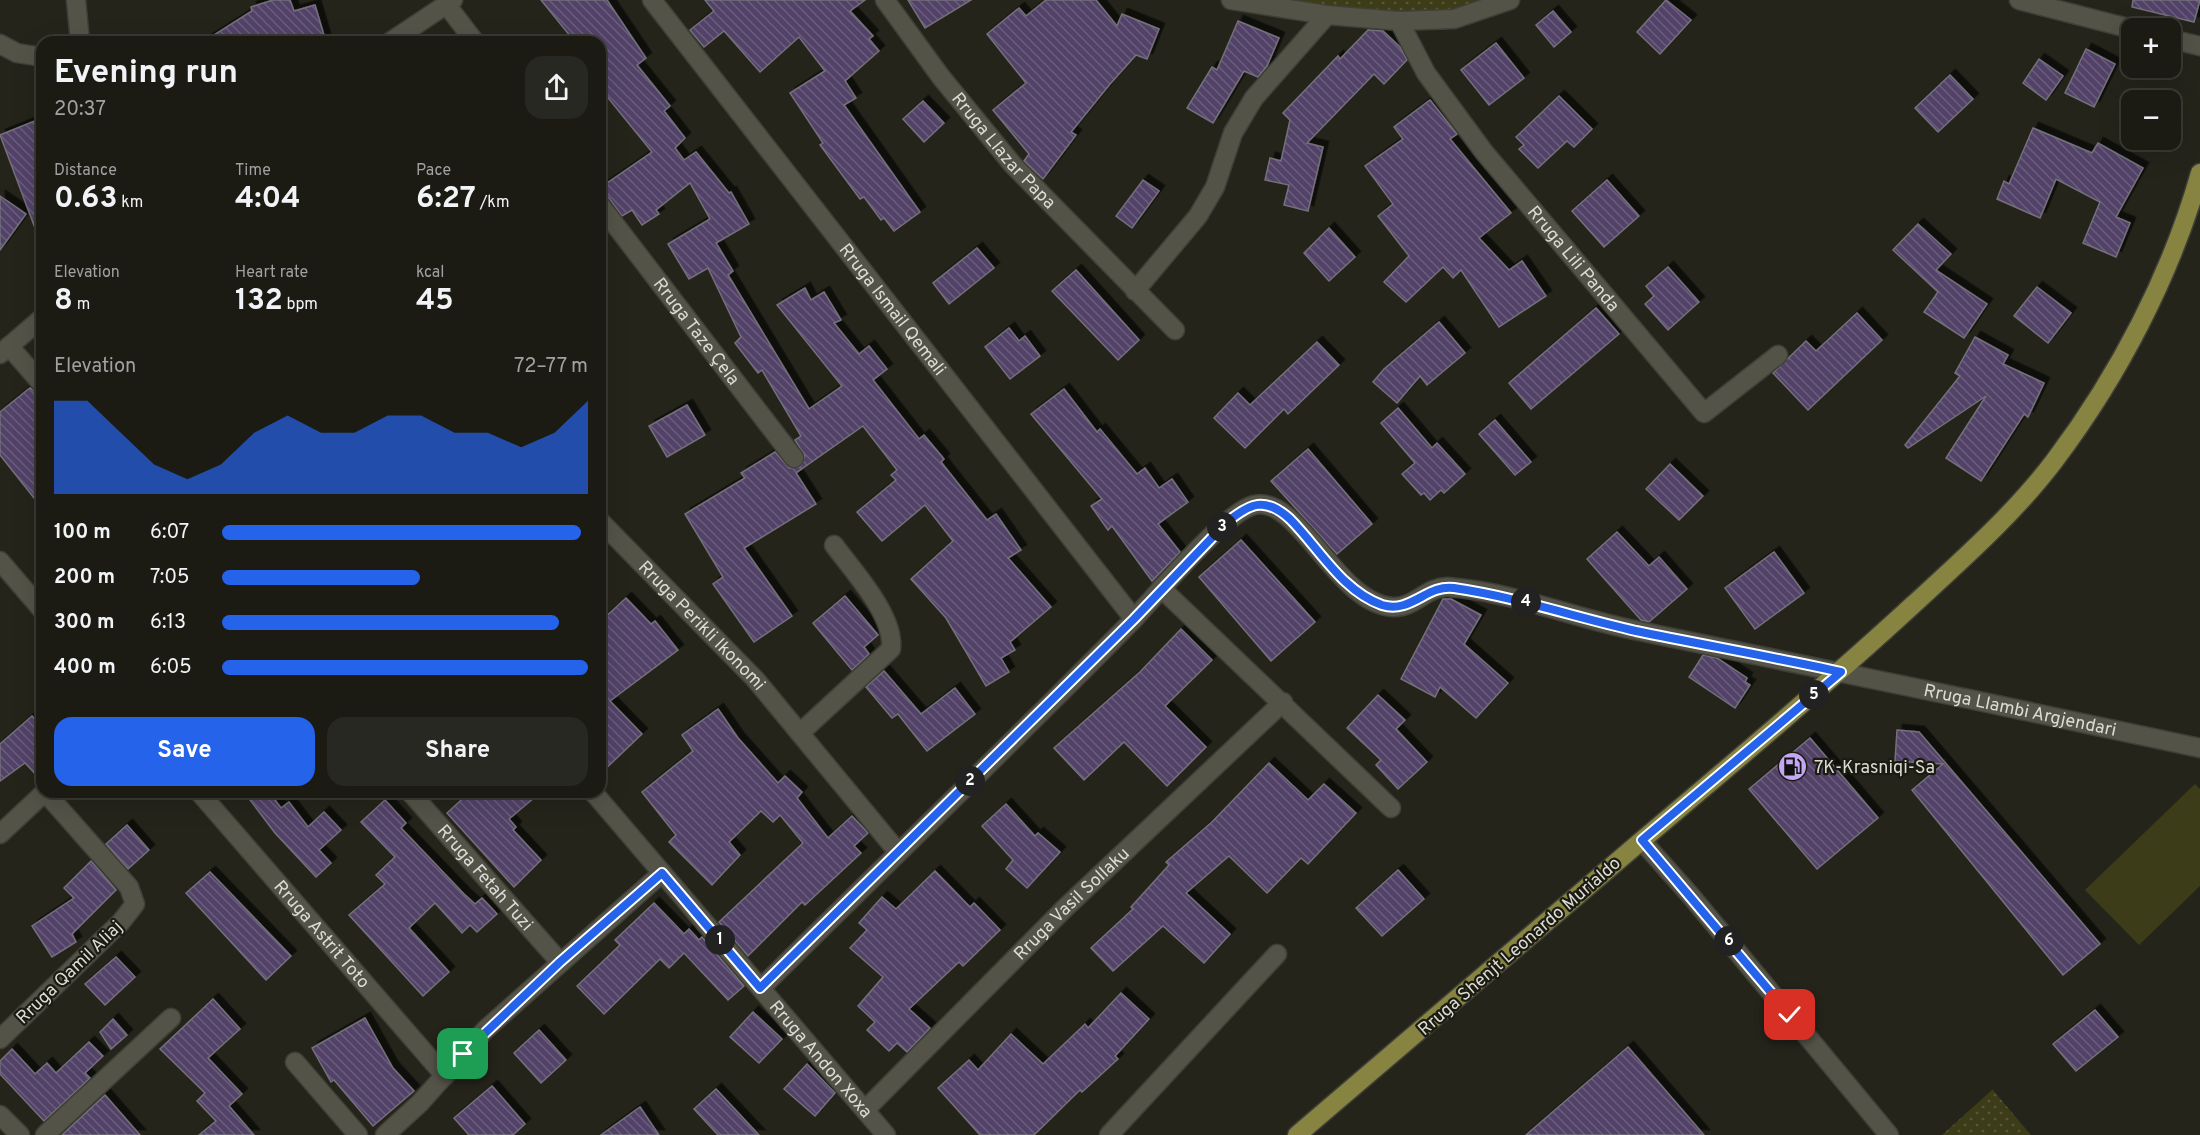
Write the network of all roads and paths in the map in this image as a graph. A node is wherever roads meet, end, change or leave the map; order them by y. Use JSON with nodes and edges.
{"nodes":[{"id":1,"x":76,"y":0,"type":"edge"},
{"id":2,"x":652,"y":0,"type":"edge"},
{"id":3,"x":885,"y":0,"type":"edge"},
{"id":4,"x":1231,"y":0,"type":"edge"},
{"id":5,"x":1510,"y":0,"type":"edge"},
{"id":6,"x":2019,"y":0,"type":"edge"},
{"id":7,"x":449,"y":2,"type":"edge"},
{"id":8,"x":1327,"y":15,"type":"junction"},
{"id":9,"x":1399,"y":21,"type":"junction"},
{"id":10,"x":2121,"y":26,"type":"edge"},
{"id":11,"x":79,"y":36,"type":"edge"},
{"id":12,"x":399,"y":36,"type":"edge"},
{"id":13,"x":471,"y":36,"type":"edge"},
{"id":14,"x":2181,"y":42,"type":"edge"},
{"id":15,"x":0,"y":44,"type":"edge"},
{"id":16,"x":2200,"y":46,"type":"edge"},
{"id":17,"x":36,"y":56,"type":"edge"},
{"id":18,"x":2200,"y":173,"type":"edge"},
{"id":19,"x":606,"y":213,"type":"edge"},
{"id":20,"x":614,"y":224,"type":"junction"},
{"id":21,"x":606,"y":231,"type":"edge"},
{"id":22,"x":1136,"y":291,"type":"junction"},
{"id":23,"x":36,"y":323,"type":"edge"},
{"id":24,"x":1175,"y":330,"type":"dead end"},
{"id":25,"x":5,"y":350,"type":"edge"},
{"id":26,"x":1778,"y":355,"type":"dead end"},
{"id":27,"x":36,"y":378,"type":"edge"},
{"id":28,"x":794,"y":458,"type":"dead end"},
{"id":29,"x":606,"y":527,"type":"edge"},
{"id":30,"x":834,"y":545,"type":"dead end"},
{"id":31,"x":0,"y":561,"type":"edge"},
{"id":32,"x":1161,"y":588,"type":"junction"},
{"id":33,"x":36,"y":603,"type":"edge"},
{"id":34,"x":1134,"y":619,"type":"junction"},
{"id":35,"x":1841,"y":672,"type":"junction"},
{"id":36,"x":1283,"y":702,"type":"junction"},
{"id":37,"x":801,"y":733,"type":"junction"},
{"id":38,"x":2200,"y":748,"type":"edge"},
{"id":39,"x":39,"y":798,"type":"edge"},
{"id":40,"x":50,"y":798,"type":"edge"},
{"id":41,"x":205,"y":798,"type":"edge"},
{"id":42,"x":415,"y":798,"type":"edge"},
{"id":43,"x":598,"y":798,"type":"edge"},
{"id":44,"x":1391,"y":808,"type":"dead end"},
{"id":45,"x":0,"y":834,"type":"edge"},
{"id":46,"x":1642,"y":840,"type":"junction"},
{"id":47,"x":898,"y":852,"type":"junction"},
{"id":48,"x":662,"y":873,"type":"junction"},
{"id":49,"x":1277,"y":954,"type":"dead end"},
{"id":50,"x":560,"y":962,"type":"junction"},
{"id":51,"x":760,"y":988,"type":"junction"},
{"id":52,"x":171,"y":1018,"type":"dead end"},
{"id":53,"x":0,"y":1039,"type":"edge"},
{"id":54,"x":295,"y":1062,"type":"dead end"},
{"id":55,"x":445,"y":1076,"type":"junction"},
{"id":56,"x":865,"y":1110,"type":"junction"},
{"id":57,"x":0,"y":1115,"type":"edge"},
{"id":58,"x":876,"y":1132,"type":"edge"},
{"id":59,"x":20,"y":1135,"type":"edge"},
{"id":60,"x":45,"y":1135,"type":"edge"},
{"id":61,"x":358,"y":1135,"type":"edge"},
{"id":62,"x":385,"y":1135,"type":"edge"},
{"id":63,"x":1109,"y":1135,"type":"edge"},
{"id":64,"x":1297,"y":1135,"type":"edge"},
{"id":65,"x":1889,"y":1135,"type":"edge"}],
"edges":[{"from":1,"to":11,"type":"street"},
{"from":2,"to":34,"type":"street","name":"Rruga Ismail Qemali"},
{"from":3,"to":22,"type":"street","name":"Rruga Llazar Papa"},
{"from":4,"to":8,"type":"street"},
{"from":5,"to":9,"type":"street"},
{"from":6,"to":10,"type":"street"},
{"from":7,"to":12,"type":"street"},
{"from":7,"to":13,"type":"street"},
{"from":8,"to":9,"type":"street"},
{"from":8,"to":22,"type":"street"},
{"from":9,"to":26,"type":"street","name":"Rruga Lili Panda"},
{"from":14,"to":16,"type":"street"},
{"from":15,"to":17,"type":"street"},
{"from":18,"to":35,"type":"main road","name":"Rruga Shenjt Leonardo Murialdo"},
{"from":19,"to":20,"type":"street","name":"Rruga Taze Çela"},
{"from":20,"to":21,"type":"street"},
{"from":20,"to":28,"type":"street","name":"Rruga Taze Çela"},
{"from":22,"to":24,"type":"street","name":"Rruga Llazar Papa"},
{"from":23,"to":25,"type":"street"},
{"from":25,"to":27,"type":"street"},
{"from":29,"to":37,"type":"street","name":"Rruga Perikli Ikonomi"},
{"from":30,"to":37,"type":"street"},
{"from":31,"to":33,"type":"street"},
{"from":32,"to":34,"type":"street"},
{"from":32,"to":35,"type":"street","name":"Rruga Llambi Argjendari"},
{"from":32,"to":36,"type":"street"},
{"from":34,"to":47,"type":"street"},
{"from":35,"to":38,"type":"street","name":"Rruga Llambi Argjendari"},
{"from":35,"to":46,"type":"main road","name":"Rruga Shenjt Leonardo Murialdo"},
{"from":36,"to":44,"type":"street"},
{"from":36,"to":56,"type":"street","name":"Rruga Vasil Sollaku"},
{"from":37,"to":47,"type":"street","name":"Rruga Perikli Ikonomi"},
{"from":39,"to":45,"type":"street"},
{"from":40,"to":53,"type":"street","name":"Rruga Qamil Aliaj"},
{"from":41,"to":55,"type":"street","name":"Rruga Astrit Toto"},
{"from":42,"to":50,"type":"street","name":"Rruga Fetah Tuzi"},
{"from":43,"to":48,"type":"street","name":"Rruga Andon Xoxa"},
{"from":46,"to":64,"type":"main road","name":"Rruga Shenjt Leonardo Murialdo"},
{"from":46,"to":65,"type":"street"},
{"from":47,"to":51,"type":"street"},
{"from":48,"to":50,"type":"street"},
{"from":48,"to":51,"type":"street","name":"Rruga Andon Xoxa"},
{"from":49,"to":63,"type":"street"},
{"from":50,"to":55,"type":"street"},
{"from":51,"to":56,"type":"street","name":"Rruga Andon Xoxa"},
{"from":52,"to":60,"type":"street"},
{"from":54,"to":61,"type":"street"},
{"from":55,"to":62,"type":"street"},
{"from":56,"to":58,"type":"street","name":"Rruga Andon Xoxa"},
{"from":57,"to":59,"type":"street"}]}
